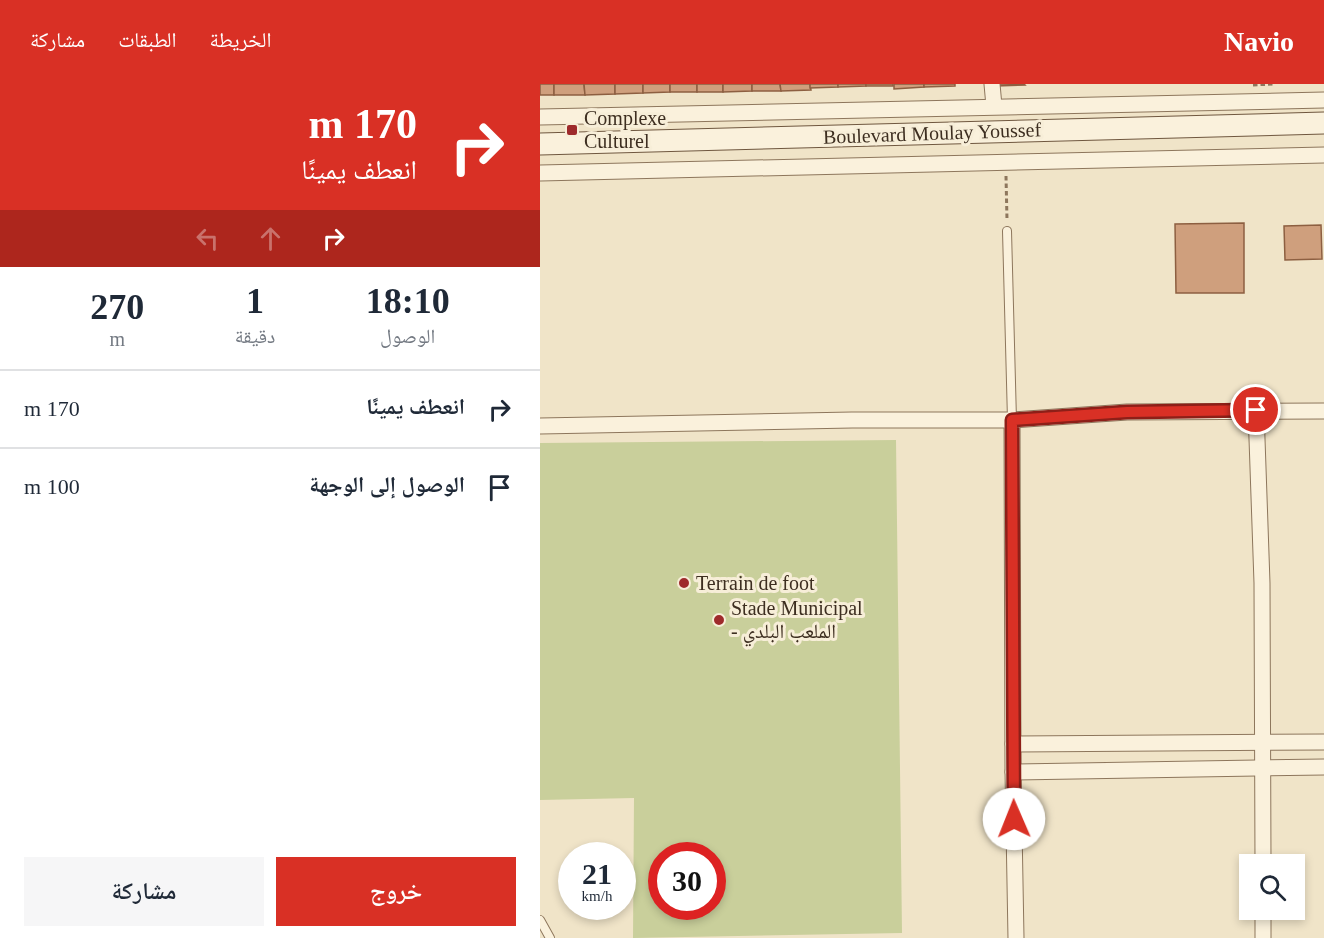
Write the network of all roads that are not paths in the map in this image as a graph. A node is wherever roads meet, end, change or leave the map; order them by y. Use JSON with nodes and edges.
{"nodes":[{"id":1,"x":992,"y":84,"type":"edge"},
{"id":2,"x":1324,"y":100,"type":"edge"},
{"id":3,"x":994,"y":106,"type":"junction"},
{"id":4,"x":540,"y":117,"type":"edge"},
{"id":5,"x":1324,"y":123,"type":"edge"},
{"id":6,"x":540,"y":144,"type":"edge"},
{"id":7,"x":1324,"y":155,"type":"edge"},
{"id":8,"x":540,"y":173,"type":"edge"},
{"id":9,"x":1007,"y":231,"type":"road end"},
{"id":10,"x":1256,"y":410,"type":"junction"},
{"id":11,"x":1324,"y":411,"type":"edge"},
{"id":12,"x":1012,"y":420,"type":"junction"},
{"id":13,"x":540,"y":426,"type":"edge"},
{"id":14,"x":1263,"y":741,"type":"junction"},
{"id":15,"x":1324,"y":742,"type":"edge"},
{"id":16,"x":1155,"y":743,"type":"junction"},
{"id":17,"x":1013,"y":744,"type":"junction"},
{"id":18,"x":1263,"y":767,"type":"junction"},
{"id":19,"x":1324,"y":767,"type":"edge"},
{"id":20,"x":1155,"y":768,"type":"junction"},
{"id":21,"x":1012,"y":772,"type":"junction"},
{"id":22,"x":1263,"y":854,"type":"edge"},
{"id":23,"x":540,"y":920,"type":"edge"},
{"id":24,"x":1263,"y":920,"type":"edge"},
{"id":25,"x":550,"y":938,"type":"edge"},
{"id":26,"x":1016,"y":938,"type":"edge"},
{"id":27,"x":1263,"y":938,"type":"edge"}],
"edges":[{"from":1,"to":3,"type":"street"},
{"from":2,"to":3,"type":"street","name":"Boulevard Moulay Youssef"},
{"from":3,"to":4,"type":"street","name":"Boulevard Moulay Youssef"},
{"from":5,"to":6,"type":"main road","name":"Boulevard Moulay Youssef"},
{"from":7,"to":8,"type":"street","name":"Boulevard Moulay Youssef"},
{"from":9,"to":12,"type":"lane"},
{"from":10,"to":11,"type":"street"},
{"from":10,"to":12,"type":"street"},
{"from":10,"to":14,"type":"street"},
{"from":12,"to":13,"type":"street"},
{"from":12,"to":17,"type":"street"},
{"from":14,"to":15,"type":"street"},
{"from":14,"to":16,"type":"street"},
{"from":14,"to":18,"type":"street"},
{"from":16,"to":17,"type":"street"},
{"from":16,"to":20,"type":"street"},
{"from":17,"to":21,"type":"street"},
{"from":18,"to":19,"type":"street"},
{"from":18,"to":20,"type":"street"},
{"from":18,"to":22,"type":"street"},
{"from":20,"to":21,"type":"street"},
{"from":21,"to":26,"type":"street"},
{"from":23,"to":25,"type":"lane"},
{"from":24,"to":27,"type":"street"}]}
